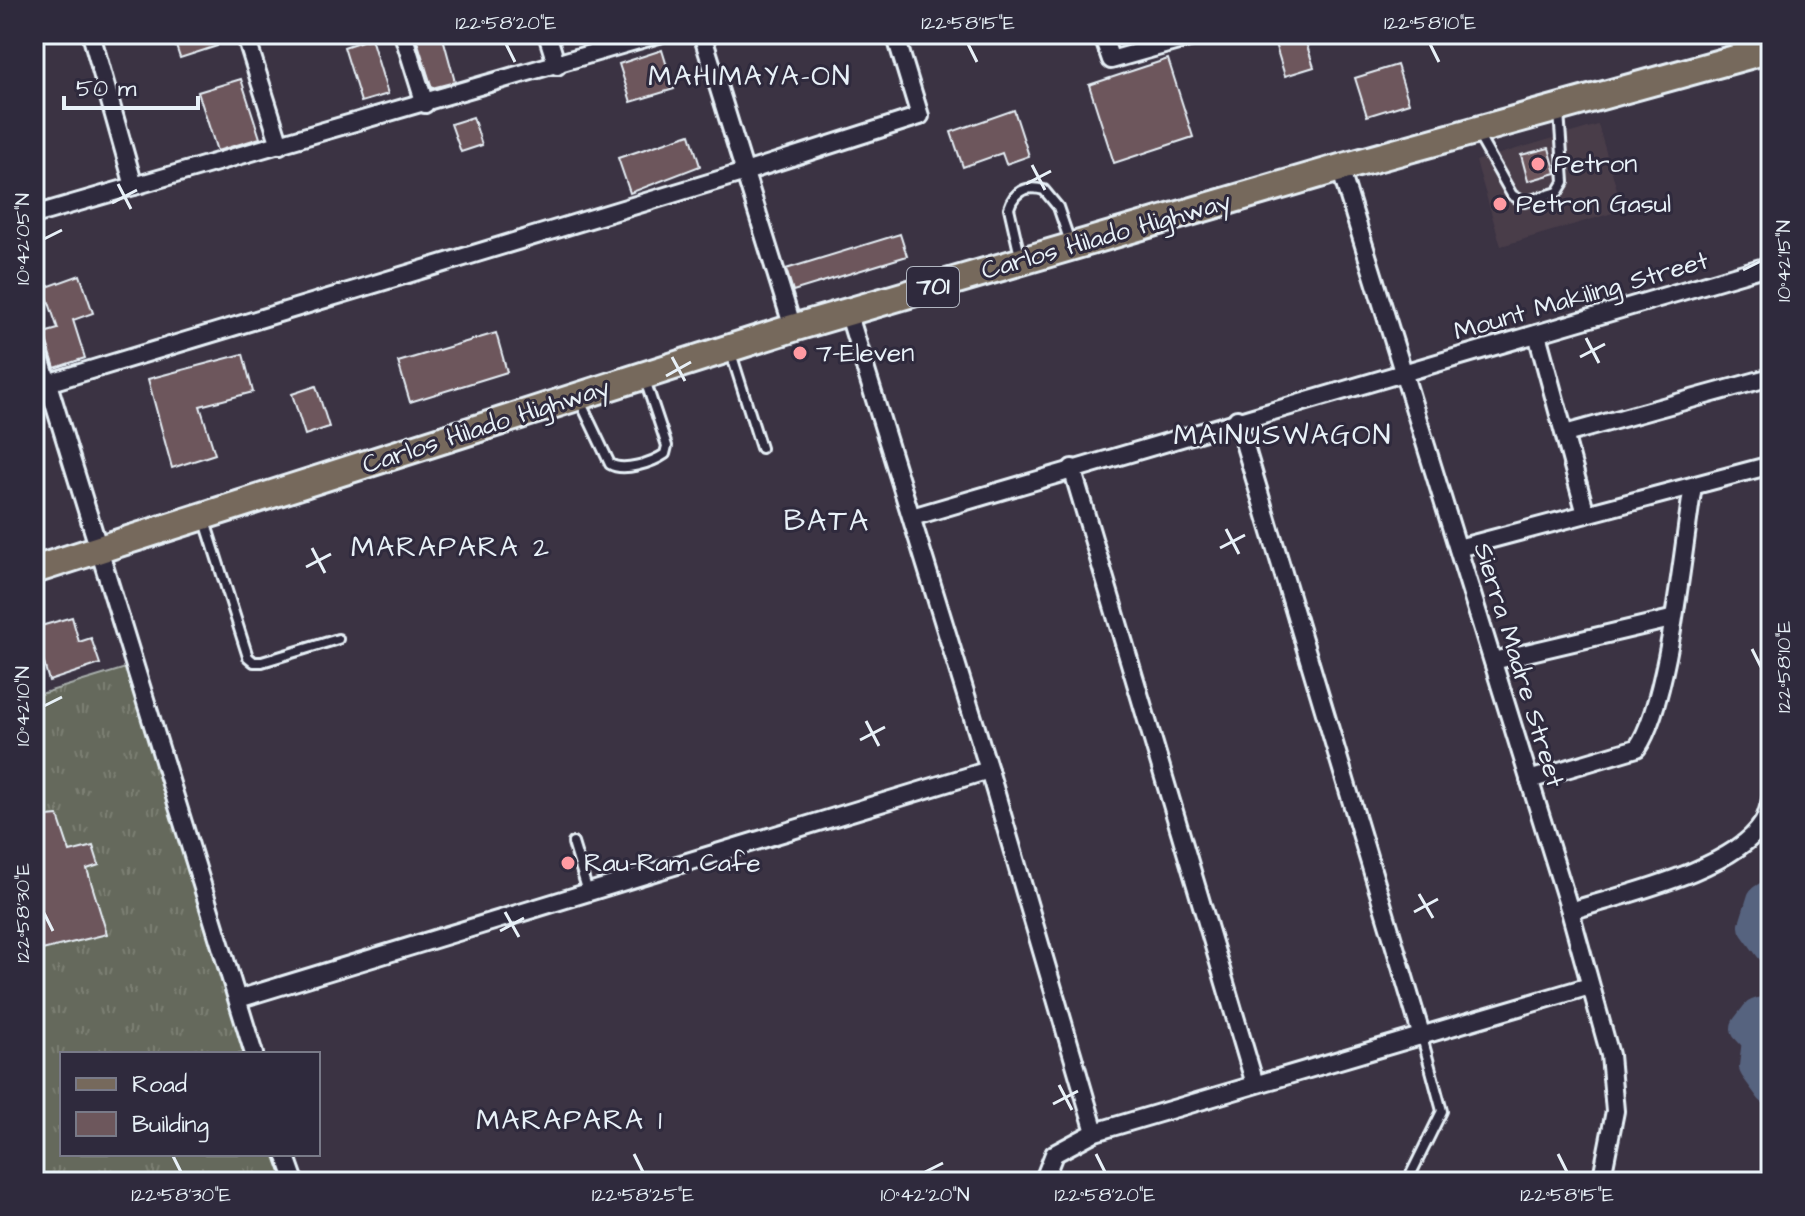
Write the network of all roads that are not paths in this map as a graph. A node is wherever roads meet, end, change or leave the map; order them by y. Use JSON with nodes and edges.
{"nodes":[{"id":1,"x":91,"y":34,"type":"edge"},
{"id":2,"x":245,"y":34,"type":"edge"},
{"id":3,"x":403,"y":34,"type":"edge"},
{"id":4,"x":547,"y":34,"type":"edge"},
{"id":5,"x":659,"y":34,"type":"edge"},
{"id":6,"x":702,"y":34,"type":"edge"},
{"id":7,"x":895,"y":34,"type":"edge"},
{"id":8,"x":1102,"y":34,"type":"edge"},
{"id":9,"x":1203,"y":34,"type":"edge"},
{"id":10,"x":1771,"y":49,"type":"edge"},
{"id":11,"x":557,"y":66,"type":"junction"},
{"id":12,"x":425,"y":104,"type":"junction"},
{"id":13,"x":1559,"y":109,"type":"junction"},
{"id":14,"x":1477,"y":133,"type":"junction"},
{"id":15,"x":280,"y":145,"type":"junction"},
{"id":16,"x":1340,"y":168,"type":"junction"},
{"id":17,"x":745,"y":172,"type":"junction"},
{"id":18,"x":134,"y":186,"type":"junction"},
{"id":19,"x":34,"y":215,"type":"edge"},
{"id":20,"x":1072,"y":246,"type":"junction"},
{"id":21,"x":1021,"y":261,"type":"junction"},
{"id":22,"x":1771,"y":265,"type":"edge"},
{"id":23,"x":848,"y":312,"type":"junction"},
{"id":24,"x":793,"y":328,"type":"junction"},
{"id":25,"x":1537,"y":334,"type":"junction"},
{"id":26,"x":34,"y":338,"type":"edge"},
{"id":27,"x":729,"y":348,"type":"junction"},
{"id":28,"x":1404,"y":373,"type":"junction"},
{"id":29,"x":644,"y":375,"type":"junction"},
{"id":30,"x":1771,"y":377,"type":"edge"},
{"id":31,"x":41,"y":385,"type":"edge"},
{"id":32,"x":578,"y":397,"type":"junction"},
{"id":33,"x":1237,"y":419,"type":"junction"},
{"id":34,"x":1565,"y":434,"type":"junction"},
{"id":35,"x":761,"y":448,"type":"dead end"},
{"id":36,"x":1771,"y":465,"type":"edge"},
{"id":37,"x":1072,"y":468,"type":"junction"},
{"id":38,"x":1693,"y":486,"type":"junction"},
{"id":39,"x":1586,"y":514,"type":"junction"},
{"id":40,"x":203,"y":517,"type":"junction"},
{"id":41,"x":912,"y":517,"type":"junction"},
{"id":42,"x":1458,"y":548,"type":"junction"},
{"id":43,"x":102,"y":549,"type":"junction"},
{"id":44,"x":34,"y":570,"type":"edge"},
{"id":45,"x":1671,"y":619,"type":"junction"},
{"id":46,"x":338,"y":639,"type":"dead end"},
{"id":47,"x":1493,"y":661,"type":"junction"},
{"id":48,"x":989,"y":770,"type":"junction"},
{"id":49,"x":1529,"y":780,"type":"junction"},
{"id":50,"x":1771,"y":800,"type":"edge"},
{"id":51,"x":573,"y":843,"type":"dead end"},
{"id":52,"x":588,"y":892,"type":"junction"},
{"id":53,"x":1570,"y":911,"type":"junction"},
{"id":54,"x":1590,"y":986,"type":"junction"},
{"id":55,"x":238,"y":999,"type":"junction"},
{"id":56,"x":1422,"y":1037,"type":"junction"},
{"id":57,"x":253,"y":1052,"type":"edge"},
{"id":58,"x":1255,"y":1084,"type":"junction"},
{"id":59,"x":1095,"y":1132,"type":"junction"},
{"id":60,"x":286,"y":1156,"type":"edge"},
{"id":61,"x":295,"y":1182,"type":"edge"},
{"id":62,"x":1043,"y":1182,"type":"edge"},
{"id":63,"x":1407,"y":1182,"type":"edge"},
{"id":64,"x":1601,"y":1182,"type":"edge"}],
"edges":[{"from":1,"to":18,"type":"street"},
{"from":2,"to":15,"type":"street"},
{"from":3,"to":12,"type":"street"},
{"from":4,"to":11,"type":"street"},
{"from":5,"to":11,"type":"street"},
{"from":6,"to":17,"type":"street"},
{"from":7,"to":17,"type":"street"},
{"from":8,"to":9,"type":"street"},
{"from":10,"to":13,"type":"main road","name":"Carlos Hilado Highway","number":"701"},
{"from":11,"to":12,"type":"street"},
{"from":12,"to":15,"type":"street"},
{"from":13,"to":14,"type":"main road","name":"Carlos Hilado Highway","number":"701"},
{"from":13,"to":14,"type":"lane"},
{"from":14,"to":16,"type":"main road","name":"Carlos Hilado Highway","number":"701"},
{"from":15,"to":18,"type":"street"},
{"from":16,"to":20,"type":"main road","name":"Carlos Hilado Highway","number":"701"},
{"from":16,"to":28,"type":"street","name":"Sierra Madre Street"},
{"from":17,"to":24,"type":"street"},
{"from":17,"to":31,"type":"street"},
{"from":18,"to":19,"type":"street"},
{"from":20,"to":21,"type":"main road","name":"Carlos Hilado Highway","number":"701"},
{"from":20,"to":21,"type":"lane"},
{"from":21,"to":23,"type":"main road","name":"Carlos Hilado Highway","number":"701"},
{"from":22,"to":25,"type":"street","name":"Mount Makiling Street"},
{"from":23,"to":24,"type":"main road","name":"Carlos Hilado Highway","number":"701"},
{"from":23,"to":41,"type":"street"},
{"from":24,"to":27,"type":"main road","name":"Carlos Hilado Highway","number":"701"},
{"from":25,"to":28,"type":"street","name":"Mount Makiling Street"},
{"from":25,"to":34,"type":"street"},
{"from":26,"to":31,"type":"street"},
{"from":27,"to":29,"type":"main road","name":"Carlos Hilado Highway","number":"701"},
{"from":27,"to":35,"type":"lane"},
{"from":28,"to":33,"type":"street","name":"Mount Makiling Street"},
{"from":28,"to":42,"type":"street","name":"Sierra Madre Street"},
{"from":29,"to":32,"type":"main road","name":"Carlos Hilado Highway","number":"701"},
{"from":29,"to":32,"type":"lane"},
{"from":30,"to":34,"type":"street"},
{"from":31,"to":43,"type":"street"},
{"from":32,"to":40,"type":"main road","name":"Carlos Hilado Highway","number":"701"},
{"from":33,"to":37,"type":"street","name":"Mount Makiling Street"},
{"from":33,"to":56,"type":"street"},
{"from":34,"to":39,"type":"street"},
{"from":36,"to":38,"type":"street"},
{"from":37,"to":41,"type":"street","name":"Mount Makiling Street"},
{"from":37,"to":58,"type":"street"},
{"from":38,"to":39,"type":"street"},
{"from":38,"to":45,"type":"street"},
{"from":39,"to":42,"type":"street"},
{"from":40,"to":43,"type":"main road","name":"Carlos Hilado Highway","number":"701"},
{"from":40,"to":46,"type":"lane"},
{"from":41,"to":48,"type":"street"},
{"from":42,"to":47,"type":"street","name":"Sierra Madre Street"},
{"from":43,"to":44,"type":"main road","name":"Carlos Hilado Highway","number":"701"},
{"from":43,"to":55,"type":"street"},
{"from":45,"to":47,"type":"street"},
{"from":45,"to":49,"type":"street"},
{"from":47,"to":49,"type":"street","name":"Sierra Madre Street"},
{"from":48,"to":52,"type":"street"},
{"from":48,"to":59,"type":"street"},
{"from":49,"to":53,"type":"street","name":"Sierra Madre Street"},
{"from":50,"to":53,"type":"street"},
{"from":51,"to":52,"type":"lane"},
{"from":52,"to":55,"type":"street"},
{"from":53,"to":54,"type":"street","name":"Sierra Madre Street"},
{"from":54,"to":56,"type":"street"},
{"from":54,"to":64,"type":"street","name":"Sierra Madre Street"},
{"from":55,"to":57,"type":"street"},
{"from":56,"to":58,"type":"street"},
{"from":56,"to":63,"type":"lane"},
{"from":58,"to":59,"type":"street"},
{"from":59,"to":62,"type":"street"},
{"from":60,"to":61,"type":"street"}]}
